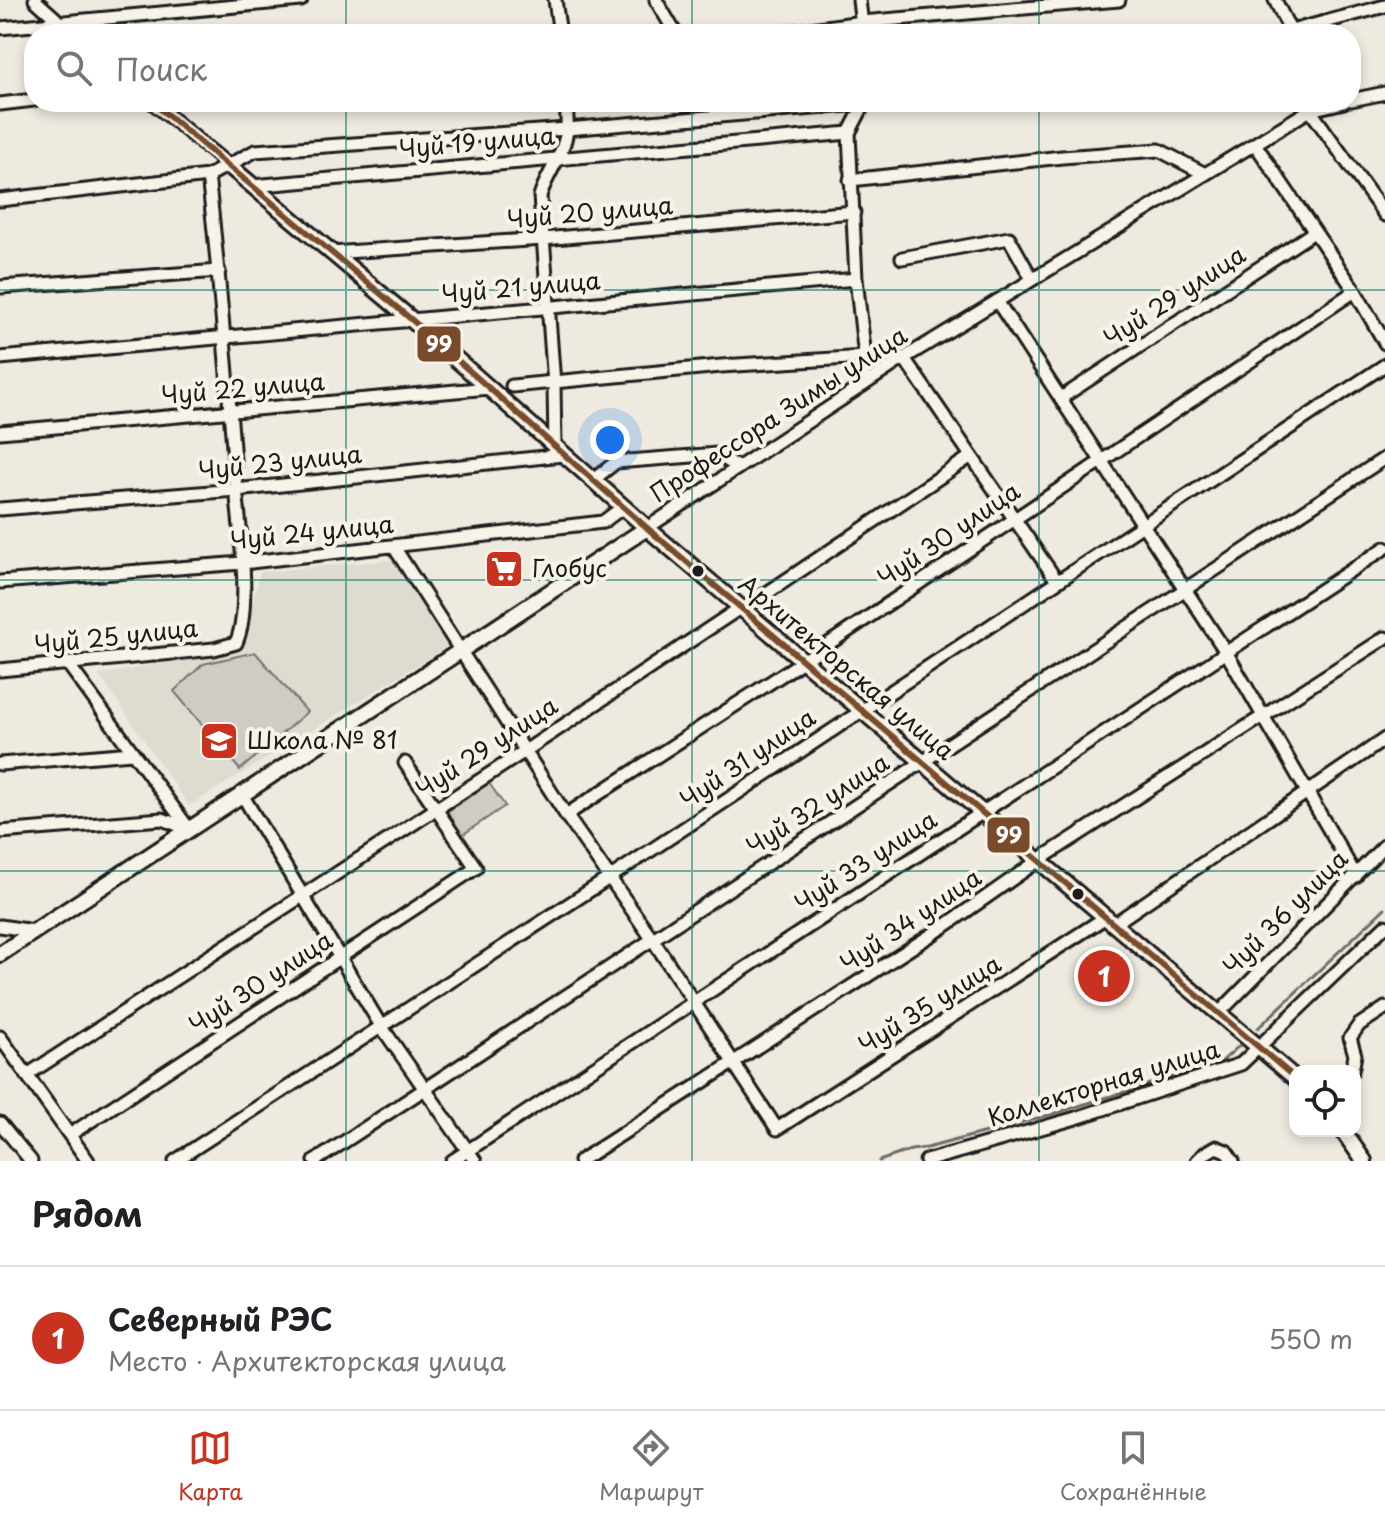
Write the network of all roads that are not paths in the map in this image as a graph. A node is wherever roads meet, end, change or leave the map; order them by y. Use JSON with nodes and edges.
{"nodes":[{"id":1,"x":35,"y":0,"type":"edge"},
{"id":2,"x":301,"y":0,"type":"edge"},
{"id":3,"x":555,"y":0,"type":"edge"},
{"id":4,"x":656,"y":0,"type":"edge"},
{"id":5,"x":859,"y":0,"type":"edge"},
{"id":6,"x":1119,"y":0,"type":"edge"},
{"id":7,"x":1275,"y":0,"type":"edge"},
{"id":8,"x":1385,"y":6,"type":"edge"},
{"id":9,"x":60,"y":22,"type":"junction"},
{"id":10,"x":40,"y":24,"type":"edge"},
{"id":11,"x":559,"y":24,"type":"edge"},
{"id":12,"x":670,"y":24,"type":"edge"},
{"id":13,"x":862,"y":24,"type":"edge"},
{"id":14,"x":899,"y":24,"type":"edge"},
{"id":15,"x":1288,"y":24,"type":"edge"},
{"id":16,"x":1321,"y":24,"type":"edge"},
{"id":17,"x":24,"y":26,"type":"edge"},
{"id":18,"x":0,"y":28,"type":"edge"},
{"id":19,"x":1385,"y":93,"type":"edge"},
{"id":20,"x":1361,"y":98,"type":"edge"},
{"id":21,"x":24,"y":101,"type":"edge"},
{"id":22,"x":0,"y":104,"type":"edge"},
{"id":23,"x":164,"y":112,"type":"edge"},
{"id":24,"x":566,"y":112,"type":"edge"},
{"id":25,"x":717,"y":112,"type":"edge"},
{"id":26,"x":764,"y":112,"type":"edge"},
{"id":27,"x":861,"y":112,"type":"edge"},
{"id":28,"x":1307,"y":112,"type":"edge"},
{"id":29,"x":1311,"y":112,"type":"edge"},
{"id":30,"x":719,"y":116,"type":"junction"},
{"id":31,"x":567,"y":129,"type":"junction"},
{"id":32,"x":849,"y":133,"type":"junction"},
{"id":33,"x":1255,"y":144,"type":"junction"},
{"id":34,"x":559,"y":157,"type":"junction"},
{"id":35,"x":228,"y":165,"type":"junction"},
{"id":36,"x":1205,"y":174,"type":"junction"},
{"id":37,"x":208,"y":176,"type":"junction"},
{"id":38,"x":850,"y":180,"type":"junction"},
{"id":39,"x":252,"y":186,"type":"junction"},
{"id":40,"x":0,"y":200,"type":"edge"},
{"id":41,"x":854,"y":212,"type":"junction"},
{"id":42,"x":1385,"y":215,"type":"edge"},
{"id":43,"x":1314,"y":232,"type":"junction"},
{"id":44,"x":543,"y":239,"type":"junction"},
{"id":45,"x":330,"y":253,"type":"junction"},
{"id":46,"x":902,"y":258,"type":"dead end"},
{"id":47,"x":219,"y":271,"type":"junction"},
{"id":48,"x":856,"y":279,"type":"junction"},
{"id":49,"x":1032,"y":279,"type":"junction"},
{"id":50,"x":0,"y":287,"type":"edge"},
{"id":51,"x":1355,"y":291,"type":"junction"},
{"id":52,"x":997,"y":301,"type":"junction"},
{"id":53,"x":549,"y":308,"type":"junction"},
{"id":54,"x":412,"y":320,"type":"junction"},
{"id":55,"x":225,"y":338,"type":"junction"},
{"id":56,"x":1385,"y":343,"type":"edge"},
{"id":57,"x":865,"y":357,"type":"junction"},
{"id":58,"x":0,"y":358,"type":"edge"},
{"id":59,"x":904,"y":358,"type":"junction"},
{"id":60,"x":1385,"y":365,"type":"edge"},
{"id":61,"x":554,"y":384,"type":"junction"},
{"id":62,"x":863,"y":385,"type":"junction"},
{"id":63,"x":512,"y":386,"type":"dead end"},
{"id":64,"x":489,"y":388,"type":"junction"},
{"id":65,"x":1061,"y":398,"type":"junction"},
{"id":66,"x":230,"y":413,"type":"junction"},
{"id":67,"x":0,"y":432,"type":"edge"},
{"id":68,"x":559,"y":451,"type":"junction"},
{"id":69,"x":970,"y":457,"type":"junction"},
{"id":70,"x":1385,"y":458,"type":"edge"},
{"id":71,"x":1101,"y":460,"type":"junction"},
{"id":72,"x":738,"y":468,"type":"junction"},
{"id":73,"x":593,"y":480,"type":"junction"},
{"id":74,"x":236,"y":490,"type":"junction"},
{"id":75,"x":623,"y":507,"type":"junction"},
{"id":76,"x":0,"y":509,"type":"edge"},
{"id":77,"x":1015,"y":517,"type":"junction"},
{"id":78,"x":1143,"y":524,"type":"junction"},
{"id":79,"x":647,"y":528,"type":"junction"},
{"id":80,"x":394,"y":547,"type":"junction"},
{"id":81,"x":1385,"y":548,"type":"edge"},
{"id":82,"x":242,"y":563,"type":"junction"},
{"id":83,"x":1057,"y":581,"type":"junction"},
{"id":84,"x":0,"y":582,"type":"edge"},
{"id":85,"x":1186,"y":589,"type":"junction"},
{"id":86,"x":741,"y":608,"type":"junction"},
{"id":87,"x":1385,"y":638,"type":"edge"},
{"id":88,"x":460,"y":652,"type":"junction"},
{"id":89,"x":1226,"y":652,"type":"junction"},
{"id":90,"x":803,"y":661,"type":"junction"},
{"id":91,"x":68,"y":664,"type":"junction"},
{"id":92,"x":0,"y":670,"type":"edge"},
{"id":93,"x":862,"y":709,"type":"junction"},
{"id":94,"x":1263,"y":716,"type":"junction"},
{"id":95,"x":1385,"y":739,"type":"edge"},
{"id":96,"x":525,"y":751,"type":"junction"},
{"id":97,"x":132,"y":753,"type":"junction"},
{"id":98,"x":923,"y":762,"type":"junction"},
{"id":99,"x":405,"y":763,"type":"dead end"},
{"id":100,"x":0,"y":764,"type":"edge"},
{"id":101,"x":1306,"y":792,"type":"junction"},
{"id":102,"x":241,"y":793,"type":"junction"},
{"id":103,"x":436,"y":808,"type":"junction"},
{"id":104,"x":983,"y":812,"type":"junction"},
{"id":105,"x":566,"y":815,"type":"junction"},
{"id":106,"x":189,"y":829,"type":"junction"},
{"id":107,"x":0,"y":832,"type":"edge"},
{"id":108,"x":1385,"y":845,"type":"edge"},
{"id":109,"x":1039,"y":861,"type":"junction"},
{"id":110,"x":1356,"y":876,"type":"junction"},
{"id":111,"x":609,"y":878,"type":"junction"},
{"id":112,"x":302,"y":894,"type":"junction"},
{"id":113,"x":1110,"y":921,"type":"junction"},
{"id":114,"x":0,"y":926,"type":"edge"},
{"id":115,"x":1385,"y":926,"type":"edge"},
{"id":116,"x":34,"y":931,"type":"junction"},
{"id":117,"x":653,"y":940,"type":"junction"},
{"id":118,"x":0,"y":954,"type":"edge"},
{"id":119,"x":340,"y":958,"type":"junction"},
{"id":120,"x":693,"y":1001,"type":"junction"},
{"id":121,"x":1385,"y":1008,"type":"edge"},
{"id":122,"x":1219,"y":1013,"type":"junction"},
{"id":123,"x":381,"y":1026,"type":"junction"},
{"id":124,"x":0,"y":1037,"type":"edge"},
{"id":125,"x":1259,"y":1047,"type":"junction"},
{"id":126,"x":734,"y":1064,"type":"junction"},
{"id":127,"x":1353,"y":1065,"type":"edge"},
{"id":128,"x":1289,"y":1073,"type":"edge"},
{"id":129,"x":27,"y":1075,"type":"junction"},
{"id":130,"x":426,"y":1088,"type":"junction"},
{"id":131,"x":0,"y":1123,"type":"edge"},
{"id":132,"x":71,"y":1134,"type":"junction"},
{"id":133,"x":1347,"y":1137,"type":"edge"},
{"id":134,"x":472,"y":1156,"type":"edge"},
{"id":135,"x":31,"y":1161,"type":"edge"},
{"id":136,"x":88,"y":1161,"type":"edge"},
{"id":137,"x":175,"y":1161,"type":"edge"},
{"id":138,"x":315,"y":1161,"type":"edge"},
{"id":139,"x":452,"y":1161,"type":"edge"},
{"id":140,"x":580,"y":1161,"type":"edge"},
{"id":141,"x":926,"y":1161,"type":"edge"},
{"id":142,"x":1197,"y":1161,"type":"edge"},
{"id":143,"x":1233,"y":1161,"type":"edge"},
{"id":144,"x":1364,"y":1161,"type":"edge"}],
"edges":[{"from":1,"to":9,"type":"street"},
{"from":2,"to":9,"type":"street"},
{"from":3,"to":11,"type":"street"},
{"from":4,"to":12,"type":"street"},
{"from":5,"to":13,"type":"street"},
{"from":6,"to":14,"type":"street"},
{"from":7,"to":15,"type":"street"},
{"from":8,"to":16,"type":"street"},
{"from":9,"to":10,"type":"street"},
{"from":17,"to":18,"type":"street"},
{"from":19,"to":20,"type":"street"},
{"from":21,"to":22,"type":"street"},
{"from":23,"to":35,"type":"street","name":"Архитекторская улица"},
{"from":24,"to":31,"type":"street"},
{"from":25,"to":30,"type":"street"},
{"from":26,"to":30,"type":"street"},
{"from":27,"to":32,"type":"street"},
{"from":28,"to":33,"type":"street","name":"Профессора Зимы улица"},
{"from":29,"to":42,"type":"street"},
{"from":30,"to":31,"type":"street"},
{"from":31,"to":34,"type":"street"},
{"from":31,"to":35,"type":"street"},
{"from":32,"to":34,"type":"street","name":"Чуй 19 улица"},
{"from":32,"to":38,"type":"street"},
{"from":33,"to":36,"type":"street","name":"Профессора Зимы улица"},
{"from":33,"to":43,"type":"street"},
{"from":34,"to":39,"type":"street","name":"Чуй 19 улица"},
{"from":34,"to":44,"type":"street"},
{"from":35,"to":37,"type":"street"},
{"from":35,"to":39,"type":"street","name":"Архитекторская улица"},
{"from":36,"to":38,"type":"street"},
{"from":36,"to":49,"type":"street","name":"Профессора Зимы улица"},
{"from":37,"to":40,"type":"street"},
{"from":37,"to":47,"type":"street"},
{"from":38,"to":41,"type":"street"},
{"from":39,"to":45,"type":"street","name":"Архитекторская улица"},
{"from":41,"to":44,"type":"street","name":"Чуй 20 улица"},
{"from":41,"to":48,"type":"street"},
{"from":43,"to":51,"type":"street"},
{"from":43,"to":65,"type":"street","name":"Чуй 29 улица"},
{"from":44,"to":45,"type":"street","name":"Чуй 20 улица"},
{"from":44,"to":53,"type":"street"},
{"from":45,"to":54,"type":"street","name":"Архитекторская улица"},
{"from":46,"to":49,"type":"street"},
{"from":47,"to":50,"type":"street"},
{"from":47,"to":55,"type":"street"},
{"from":48,"to":53,"type":"street","name":"Чуй 21 улица"},
{"from":48,"to":57,"type":"street"},
{"from":49,"to":52,"type":"street","name":"Профессора Зимы улица"},
{"from":51,"to":56,"type":"street"},
{"from":51,"to":71,"type":"street","name":"Чуй 30 улица"},
{"from":52,"to":59,"type":"street","name":"Профессора Зимы улица"},
{"from":52,"to":65,"type":"street"},
{"from":53,"to":54,"type":"street","name":"Чуй 21 улица"},
{"from":53,"to":61,"type":"street"},
{"from":54,"to":55,"type":"street","name":"Чуй 21 улица"},
{"from":54,"to":64,"type":"street","name":"Архитекторская улица"},
{"from":55,"to":58,"type":"street","name":"Чуй 21 улица"},
{"from":55,"to":66,"type":"street"},
{"from":57,"to":61,"type":"street"},
{"from":57,"to":62,"type":"street"},
{"from":59,"to":62,"type":"street","name":"Профессора Зимы улица"},
{"from":59,"to":69,"type":"street"},
{"from":60,"to":78,"type":"street","name":"Чуй 31 улица"},
{"from":61,"to":63,"type":"street"},
{"from":61,"to":68,"type":"street"},
{"from":62,"to":72,"type":"street","name":"Профессора Зимы улица"},
{"from":64,"to":66,"type":"street","name":"Чуй 22 улица"},
{"from":64,"to":68,"type":"street","name":"Архитекторская улица"},
{"from":65,"to":71,"type":"street"},
{"from":66,"to":67,"type":"street","name":"Чуй 22 улица"},
{"from":66,"to":74,"type":"street"},
{"from":68,"to":73,"type":"street","name":"Архитекторская улица"},
{"from":68,"to":74,"type":"street","name":"Чуй 23 улица"},
{"from":69,"to":77,"type":"street"},
{"from":69,"to":86,"type":"street","name":"Чуй 29 улица"},
{"from":70,"to":85,"type":"street","name":"Чуй 32 улица"},
{"from":71,"to":77,"type":"street","name":"Чуй 30 улица"},
{"from":71,"to":78,"type":"street"},
{"from":72,"to":73,"type":"street"},
{"from":72,"to":79,"type":"street","name":"Профессора Зимы улица"},
{"from":73,"to":75,"type":"street","name":"Архитекторская улица"},
{"from":74,"to":76,"type":"street","name":"Чуй 23 улица"},
{"from":74,"to":82,"type":"street"},
{"from":75,"to":79,"type":"street","name":"Архитекторская улица"},
{"from":75,"to":80,"type":"street","name":"Чуй 24 улица"},
{"from":77,"to":83,"type":"street"},
{"from":77,"to":90,"type":"street","name":"Чуй 30 улица"},
{"from":78,"to":83,"type":"street","name":"Чуй 31 улица"},
{"from":78,"to":85,"type":"street"},
{"from":79,"to":86,"type":"street","name":"Архитекторская улица"},
{"from":79,"to":88,"type":"street","name":"Профессора Зимы улица"},
{"from":80,"to":82,"type":"street","name":"Чуй 24 улица"},
{"from":80,"to":88,"type":"street"},
{"from":81,"to":89,"type":"street","name":"Чуй 33 улица"},
{"from":82,"to":84,"type":"street","name":"Чуй 24 улица"},
{"from":82,"to":91,"type":"street","name":"Чуй 25 улица"},
{"from":83,"to":93,"type":"street","name":"Чуй 31 улица"},
{"from":85,"to":89,"type":"street"},
{"from":85,"to":98,"type":"street","name":"Чуй 32 улица"},
{"from":86,"to":90,"type":"street","name":"Архитекторская улица"},
{"from":86,"to":96,"type":"street","name":"Чуй 29 улица"},
{"from":87,"to":94,"type":"street","name":"Чуй 34 улица"},
{"from":88,"to":96,"type":"street"},
{"from":88,"to":102,"type":"street","name":"Профессора Зимы улица"},
{"from":89,"to":94,"type":"street"},
{"from":89,"to":104,"type":"street","name":"Чуй 33 улица"},
{"from":90,"to":93,"type":"street","name":"Архитекторская улица"},
{"from":90,"to":105,"type":"street","name":"Чуй 30 улица"},
{"from":91,"to":92,"type":"street","name":"Чуй 25 улица"},
{"from":91,"to":97,"type":"street"},
{"from":93,"to":98,"type":"street","name":"Архитекторская улица"},
{"from":93,"to":111,"type":"street","name":"Чуй 31 улица"},
{"from":94,"to":101,"type":"street"},
{"from":94,"to":109,"type":"street","name":"Чуй 34 улица"},
{"from":95,"to":101,"type":"street","name":"Чуй 35 улица"},
{"from":96,"to":103,"type":"street","name":"Чуй 29 улица"},
{"from":96,"to":105,"type":"street"},
{"from":97,"to":100,"type":"street"},
{"from":97,"to":106,"type":"street"},
{"from":98,"to":104,"type":"street","name":"Архитекторская улица"},
{"from":98,"to":117,"type":"street","name":"Чуй 32 улица"},
{"from":99,"to":103,"type":"street"},
{"from":101,"to":110,"type":"street"},
{"from":101,"to":113,"type":"street","name":"Чуй 35 улица"},
{"from":102,"to":106,"type":"street","name":"Профессора Зимы улица"},
{"from":102,"to":112,"type":"street"},
{"from":103,"to":112,"type":"street","name":"Чуй 29 улица"},
{"from":103,"to":119,"type":"street","name":"Чуй 30 улица"},
{"from":104,"to":109,"type":"street","name":"Архитекторская улица"},
{"from":104,"to":120,"type":"street","name":"Чуй 33 улица"},
{"from":105,"to":111,"type":"street"},
{"from":106,"to":107,"type":"street"},
{"from":106,"to":116,"type":"street","name":"Профессора Зимы улица"},
{"from":108,"to":110,"type":"street","name":"Чуй 36 улица"},
{"from":109,"to":113,"type":"street","name":"Архитекторская улица"},
{"from":109,"to":126,"type":"street","name":"Чуй 34 улица"},
{"from":110,"to":122,"type":"street","name":"Чуй 36 улица"},
{"from":111,"to":117,"type":"street"},
{"from":111,"to":123,"type":"street","name":"Чуй 31 улица"},
{"from":112,"to":119,"type":"street"},
{"from":112,"to":129,"type":"street","name":"Чуй 29 улица"},
{"from":113,"to":122,"type":"street","name":"Архитекторская улица"},
{"from":113,"to":126,"type":"street","name":"Чуй 35 улица"},
{"from":114,"to":116,"type":"street"},
{"from":115,"to":125,"type":"street","name":"Коллекторная улица"},
{"from":116,"to":118,"type":"street","name":"Профессора Зимы улица"},
{"from":117,"to":120,"type":"street"},
{"from":117,"to":130,"type":"street","name":"Чуй 32 улица"},
{"from":119,"to":123,"type":"street"},
{"from":119,"to":132,"type":"street","name":"Чуй 30 улица"},
{"from":120,"to":126,"type":"street"},
{"from":120,"to":134,"type":"street","name":"Чуй 33 улица"},
{"from":121,"to":127,"type":"street"},
{"from":122,"to":125,"type":"street","name":"Архитекторская улица"},
{"from":123,"to":130,"type":"street"},
{"from":123,"to":137,"type":"street","name":"Чуй 31 улица"},
{"from":124,"to":129,"type":"street"},
{"from":125,"to":128,"type":"street","name":"Архитекторская улица"},
{"from":125,"to":141,"type":"street","name":"Коллекторная улица"},
{"from":126,"to":140,"type":"street","name":"Чуй 34 улица"},
{"from":129,"to":132,"type":"street"},
{"from":130,"to":134,"type":"street"},
{"from":130,"to":138,"type":"street","name":"Чуй 32 улица"},
{"from":131,"to":135,"type":"street"},
{"from":132,"to":136,"type":"street"},
{"from":133,"to":144,"type":"street"},
{"from":134,"to":139,"type":"street","name":"Чуй 33 улица"},
{"from":142,"to":143,"type":"street"}]}
